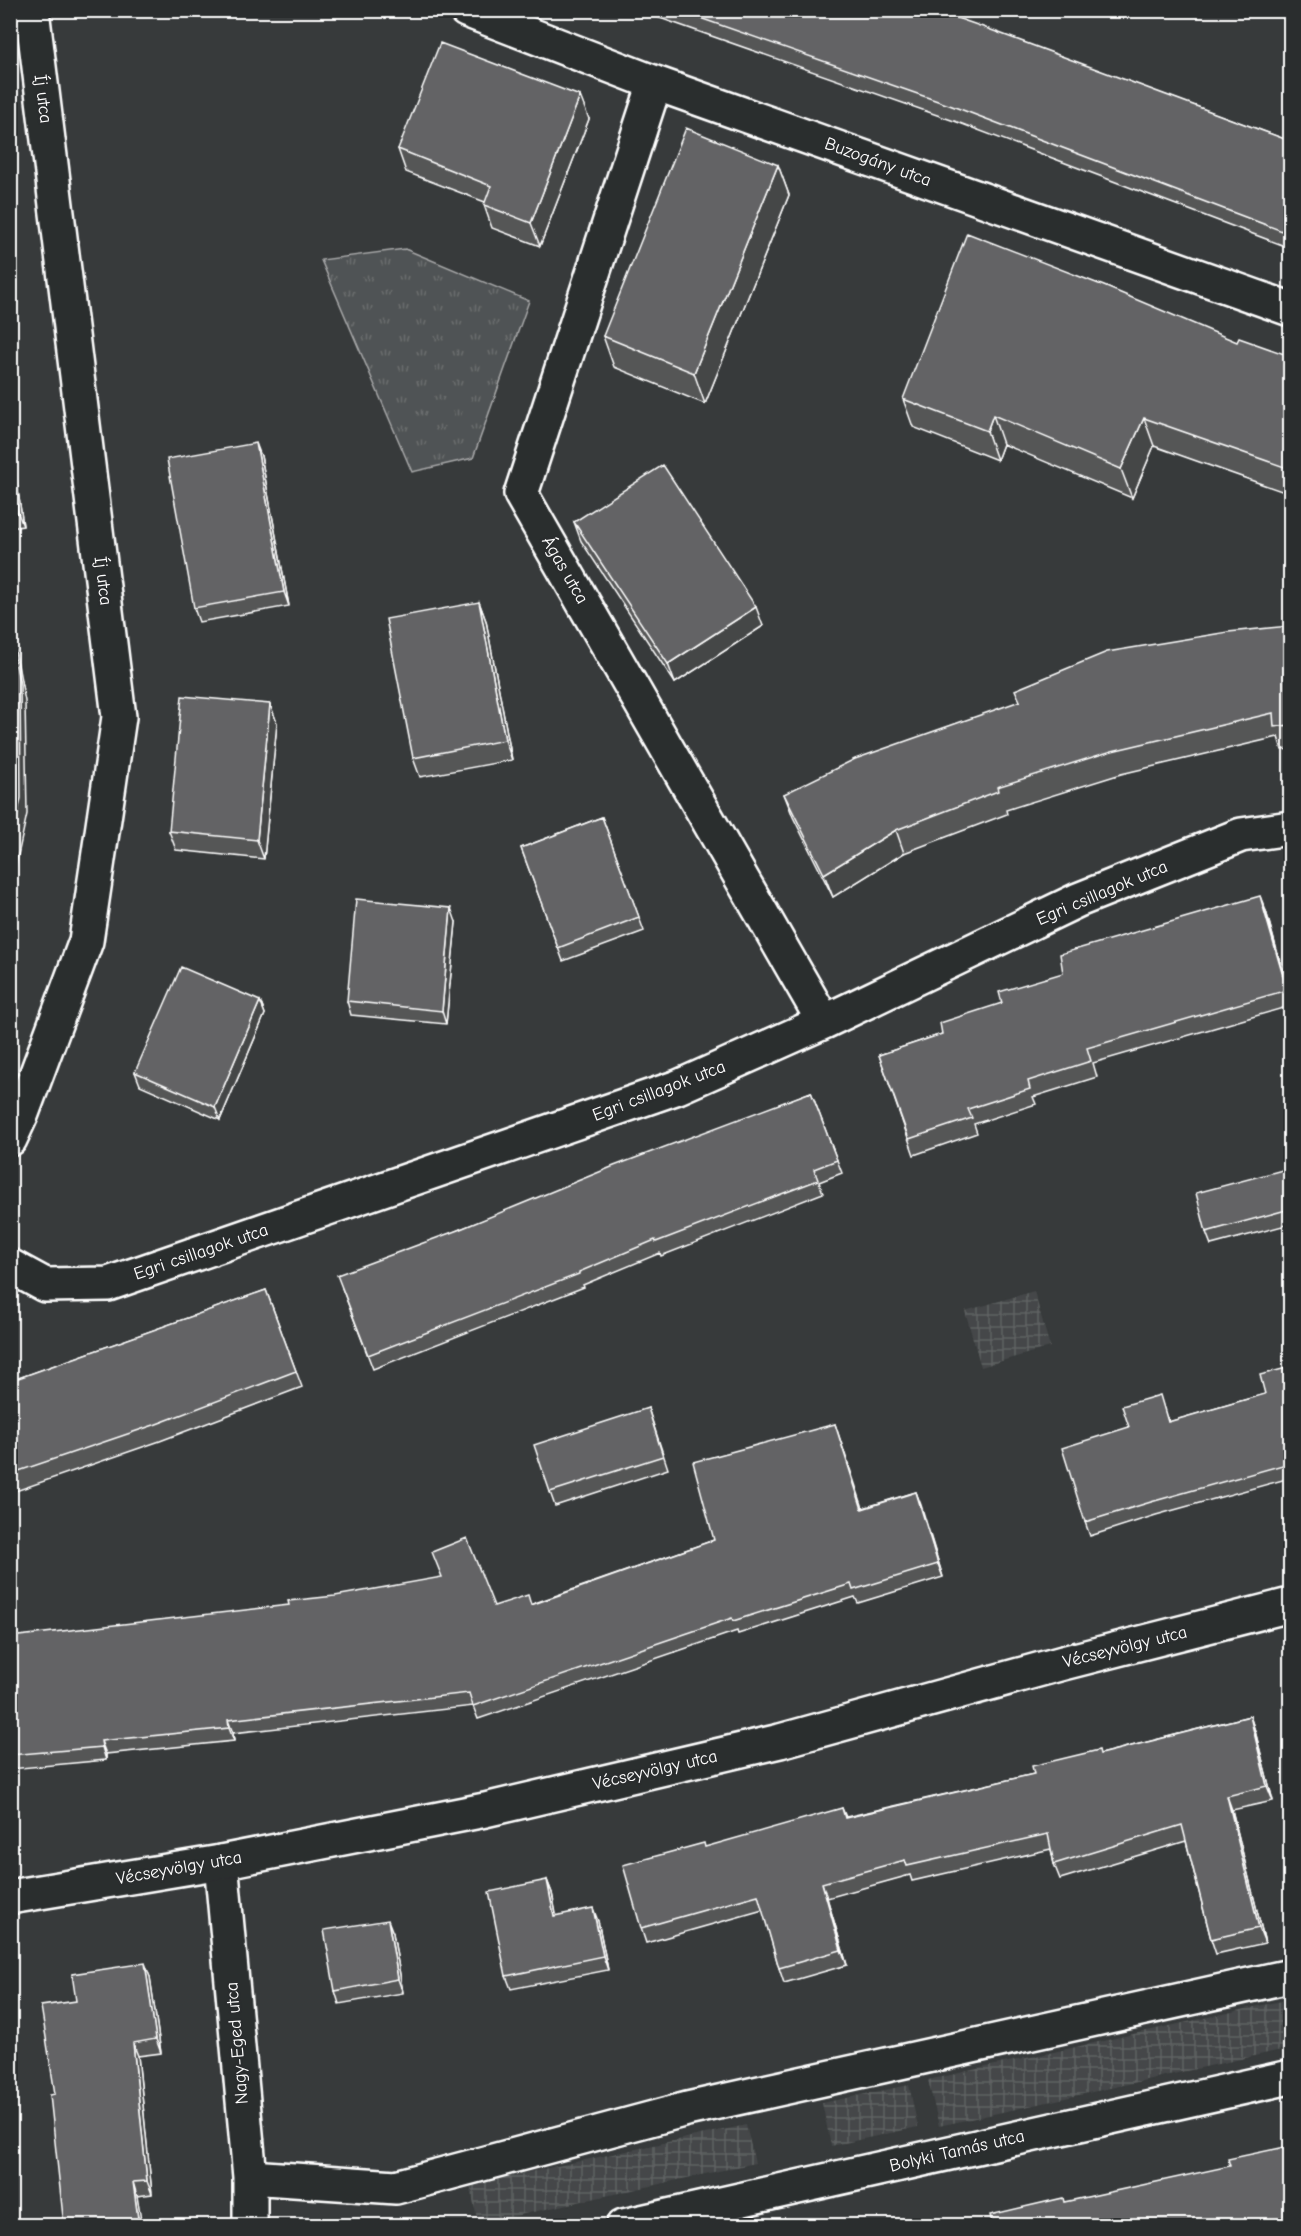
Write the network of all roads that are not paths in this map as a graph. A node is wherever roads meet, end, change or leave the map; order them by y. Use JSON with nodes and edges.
{"nodes":[{"id":1,"x":32,"y":10,"type":"edge"},
{"id":2,"x":466,"y":10,"type":"edge"},
{"id":3,"x":655,"y":83,"type":"junction"},
{"id":4,"x":1290,"y":309,"type":"edge"},
{"id":5,"x":1290,"y":828,"type":"edge"},
{"id":6,"x":824,"y":1022,"type":"junction"},
{"id":7,"x":10,"y":1139,"type":"edge"},
{"id":8,"x":10,"y":1266,"type":"edge"},
{"id":9,"x":1290,"y":1606,"type":"edge"},
{"id":10,"x":221,"y":1862,"type":"junction"},
{"id":11,"x":10,"y":1897,"type":"edge"},
{"id":12,"x":1290,"y":1976,"type":"edge"},
{"id":13,"x":1290,"y":2077,"type":"edge"},
{"id":14,"x":250,"y":2177,"type":"junction"},
{"id":15,"x":250,"y":2226,"type":"edge"},
{"id":16,"x":623,"y":2226,"type":"edge"}],
"edges":[{"from":1,"to":7,"type":"street","name":"Íj utca"},
{"from":2,"to":3,"type":"street","name":"Buzogány utca"},
{"from":3,"to":4,"type":"street","name":"Buzogány utca"},
{"from":3,"to":6,"type":"street","name":"Ágas utca"},
{"from":5,"to":6,"type":"street","name":"Egri csillagok utca"},
{"from":6,"to":8,"type":"street","name":"Egri csillagok utca"},
{"from":9,"to":10,"type":"street","name":"Vécseyvölgy utca"},
{"from":10,"to":11,"type":"street","name":"Vécseyvölgy utca"},
{"from":10,"to":14,"type":"street","name":"Nagy-Eged utca"},
{"from":12,"to":14,"type":"street"},
{"from":13,"to":16,"type":"street","name":"Bolyki Tamás utca"},
{"from":14,"to":15,"type":"street","name":"Nagy-Eged utca"}]}
